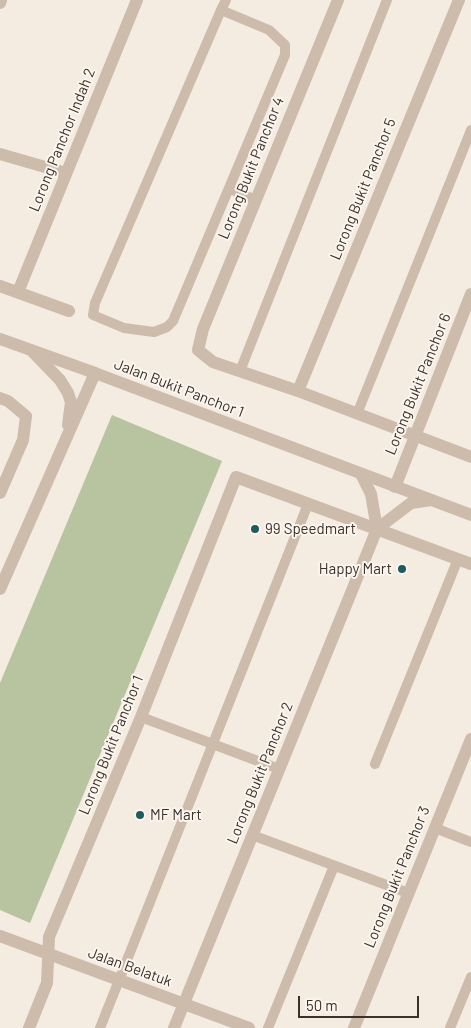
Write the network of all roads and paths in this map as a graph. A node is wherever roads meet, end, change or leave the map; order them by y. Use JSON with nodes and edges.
{"nodes":[{"id":1,"x":137,"y":0,"type":"edge"},
{"id":2,"x":226,"y":0,"type":"edge"},
{"id":3,"x":338,"y":0,"type":"edge"},
{"id":4,"x":388,"y":0,"type":"edge"},
{"id":5,"x":460,"y":0,"type":"edge"},
{"id":6,"x":221,"y":10,"type":"junction"},
{"id":7,"x":471,"y":130,"type":"edge"},
{"id":8,"x":0,"y":154,"type":"edge"},
{"id":9,"x":66,"y":173,"type":"junction"},
{"id":10,"x":230,"y":189,"type":"junction"},
{"id":11,"x":256,"y":200,"type":"junction"},
{"id":12,"x":0,"y":286,"type":"edge"},
{"id":13,"x":18,"y":292,"type":"junction"},
{"id":14,"x":471,"y":294,"type":"edge"},
{"id":15,"x":69,"y":312,"type":"dead end"},
{"id":16,"x":0,"y":339,"type":"edge"},
{"id":17,"x":31,"y":350,"type":"junction"},
{"id":18,"x":240,"y":371,"type":"junction"},
{"id":19,"x":96,"y":373,"type":"junction"},
{"id":20,"x":298,"y":391,"type":"junction"},
{"id":21,"x":0,"y":398,"type":"edge"},
{"id":22,"x":357,"y":414,"type":"junction"},
{"id":23,"x":415,"y":436,"type":"junction"},
{"id":24,"x":66,"y":440,"type":"junction"},
{"id":25,"x":471,"y":457,"type":"edge"},
{"id":26,"x":361,"y":474,"type":"junction"},
{"id":27,"x":395,"y":487,"type":"junction"},
{"id":28,"x":0,"y":493,"type":"edge"},
{"id":29,"x":432,"y":500,"type":"junction"},
{"id":30,"x":308,"y":504,"type":"junction"},
{"id":31,"x":471,"y":515,"type":"edge"},
{"id":32,"x":377,"y":530,"type":"junction"},
{"id":33,"x":458,"y":559,"type":"junction"},
{"id":34,"x":471,"y":564,"type":"edge"},
{"id":35,"x":0,"y":589,"type":"edge"},
{"id":36,"x":141,"y":717,"type":"junction"},
{"id":37,"x":471,"y":739,"type":"edge"},
{"id":38,"x":213,"y":744,"type":"junction"},
{"id":39,"x":375,"y":764,"type":"dead end"},
{"id":40,"x":279,"y":769,"type":"junction"},
{"id":41,"x":435,"y":828,"type":"junction"},
{"id":42,"x":252,"y":835,"type":"junction"},
{"id":43,"x":471,"y":842,"type":"edge"},
{"id":44,"x":334,"y":866,"type":"junction"},
{"id":45,"x":408,"y":893,"type":"junction"},
{"id":46,"x":0,"y":936,"type":"edge"},
{"id":47,"x":48,"y":954,"type":"junction"},
{"id":48,"x":471,"y":977,"type":"edge"},
{"id":49,"x":119,"y":980,"type":"junction"},
{"id":50,"x":184,"y":1004,"type":"junction"},
{"id":51,"x":29,"y":1028,"type":"edge"},
{"id":52,"x":100,"y":1028,"type":"edge"},
{"id":53,"x":174,"y":1028,"type":"edge"},
{"id":54,"x":249,"y":1028,"type":"edge"},
{"id":55,"x":268,"y":1028,"type":"edge"},
{"id":56,"x":354,"y":1028,"type":"edge"},
{"id":57,"x":450,"y":1028,"type":"edge"}],
"edges":[{"from":1,"to":9,"type":"street","name":"Lorong Panchor Indah 2"},
{"from":2,"to":6,"type":"lane"},
{"from":3,"to":11,"type":"street","name":"Lorong Bukit Panchor 4"},
{"from":4,"to":18,"type":"lane"},
{"from":5,"to":20,"type":"street","name":"Lorong Bukit Panchor 5"},
{"from":6,"to":10,"type":"lane"},
{"from":6,"to":10,"type":"lane"},
{"from":7,"to":22,"type":"lane"},
{"from":8,"to":9,"type":"street"},
{"from":9,"to":13,"type":"street","name":"Lorong Panchor Indah 2"},
{"from":10,"to":11,"type":"lane"},
{"from":11,"to":18,"type":"street","name":"Lorong Bukit Panchor 4"},
{"from":12,"to":13,"type":"street"},
{"from":13,"to":15,"type":"street"},
{"from":14,"to":23,"type":"street","name":"Lorong Bukit Panchor 6"},
{"from":16,"to":17,"type":"street"},
{"from":17,"to":19,"type":"street"},
{"from":17,"to":24,"type":"street"},
{"from":18,"to":20,"type":"street"},
{"from":19,"to":24,"type":"street","name":"Jalan Bukit Panchor 1"},
{"from":19,"to":26,"type":"street","name":"Jalan Bukit Panchor 1"},
{"from":20,"to":22,"type":"street"},
{"from":21,"to":28,"type":"street"},
{"from":22,"to":23,"type":"street"},
{"from":23,"to":25,"type":"street"},
{"from":23,"to":27,"type":"street","name":"Lorong Bukit Panchor 6"},
{"from":24,"to":35,"type":"street","name":"Jalan Bukit Panchor 1"},
{"from":26,"to":27,"type":"street","name":"Jalan Bukit Panchor 1"},
{"from":26,"to":32,"type":"street"},
{"from":27,"to":29,"type":"street","name":"Jalan Bukit Panchor 1"},
{"from":29,"to":31,"type":"street","name":"Jalan Bukit Panchor 1"},
{"from":29,"to":32,"type":"street"},
{"from":30,"to":32,"type":"street"},
{"from":30,"to":36,"type":"street","name":"Lorong Bukit Panchor 1"},
{"from":30,"to":38,"type":"lane"},
{"from":32,"to":33,"type":"street"},
{"from":32,"to":40,"type":"street","name":"Lorong Bukit Panchor 2"},
{"from":33,"to":34,"type":"street"},
{"from":33,"to":39,"type":"lane"},
{"from":36,"to":38,"type":"lane"},
{"from":36,"to":47,"type":"street","name":"Lorong Bukit Panchor 1"},
{"from":37,"to":41,"type":"street","name":"Lorong Bukit Panchor 3"},
{"from":38,"to":40,"type":"lane"},
{"from":38,"to":49,"type":"lane"},
{"from":40,"to":42,"type":"street","name":"Lorong Bukit Panchor 2"},
{"from":41,"to":43,"type":"lane"},
{"from":41,"to":45,"type":"street","name":"Lorong Bukit Panchor 3"},
{"from":42,"to":44,"type":"lane"},
{"from":42,"to":50,"type":"street","name":"Lorong Bukit Panchor 2"},
{"from":44,"to":45,"type":"lane"},
{"from":44,"to":55,"type":"lane"},
{"from":45,"to":56,"type":"street","name":"Lorong Bukit Panchor 3"},
{"from":46,"to":47,"type":"street","name":"Jalan Belatuk"},
{"from":47,"to":49,"type":"street","name":"Jalan Belatuk"},
{"from":47,"to":51,"type":"street","name":"Lorong Bukit Panchor 1"},
{"from":48,"to":57,"type":"lane"},
{"from":49,"to":50,"type":"street","name":"Jalan Belatuk"},
{"from":49,"to":52,"type":"lane"},
{"from":50,"to":53,"type":"street","name":"Lorong Bukit Panchor 2"},
{"from":50,"to":54,"type":"street","name":"Jalan Belatuk"}]}
